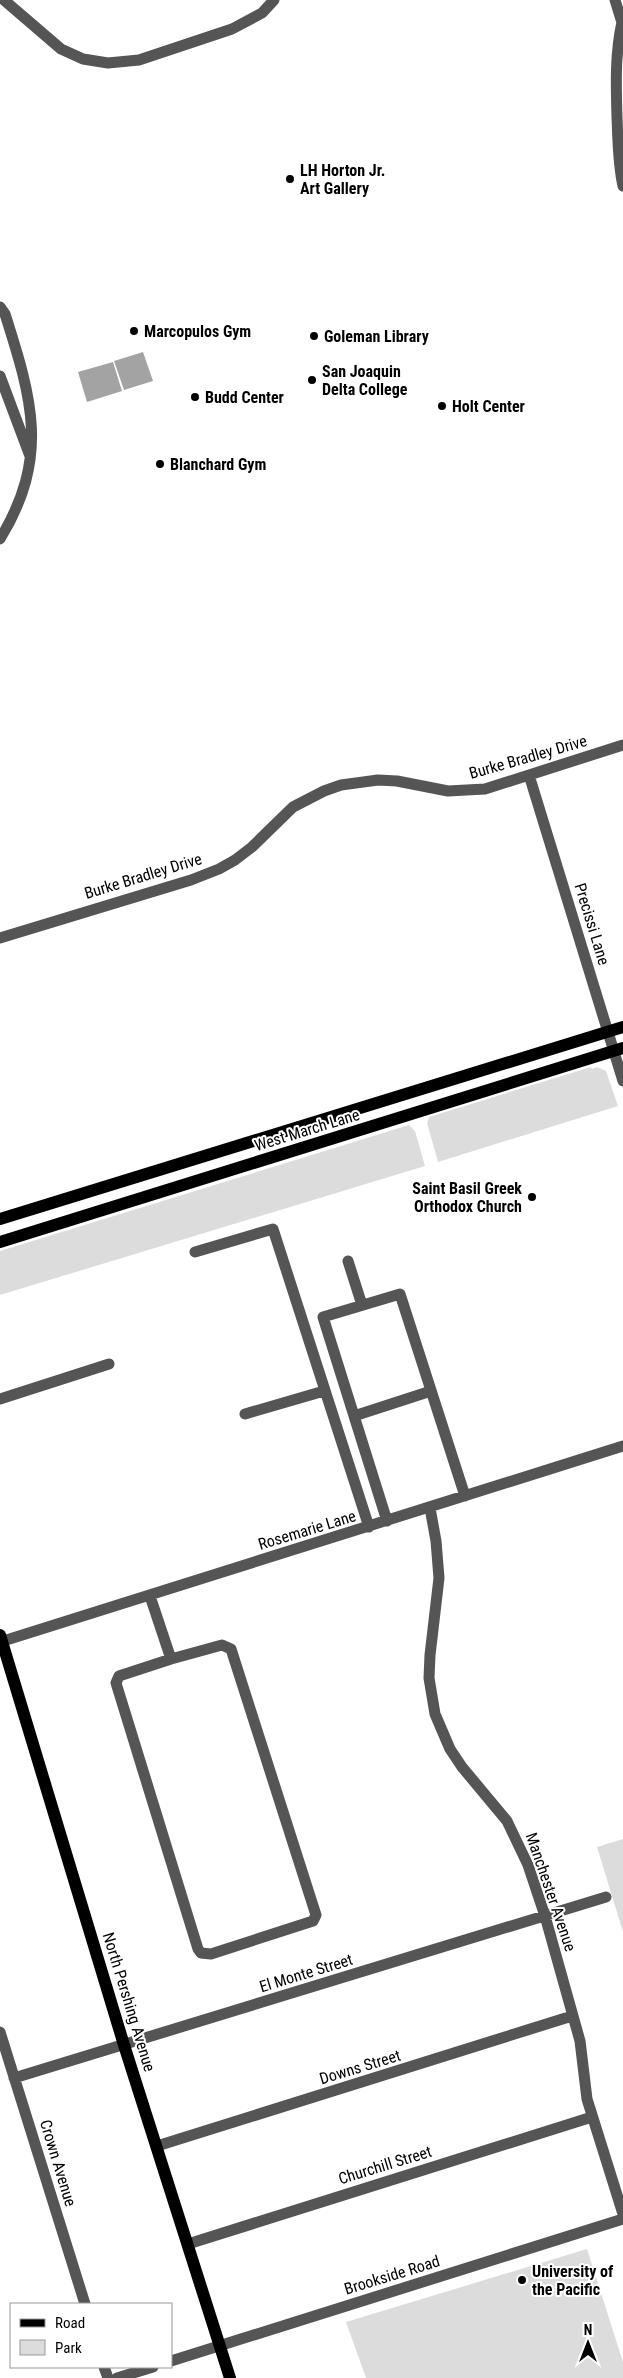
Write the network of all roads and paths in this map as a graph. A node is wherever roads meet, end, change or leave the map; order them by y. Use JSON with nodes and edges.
{"nodes":[{"id":1,"x":4,"y":0,"type":"edge"},
{"id":2,"x":274,"y":0,"type":"edge"},
{"id":3,"x":615,"y":0,"type":"edge"},
{"id":4,"x":622,"y":24,"type":"edge"},
{"id":5,"x":616,"y":73,"type":"junction"},
{"id":6,"x":623,"y":101,"type":"edge"},
{"id":7,"x":621,"y":139,"type":"edge"},
{"id":8,"x":623,"y":186,"type":"edge"},
{"id":9,"x":0,"y":307,"type":"edge"},
{"id":10,"x":0,"y":376,"type":"edge"},
{"id":11,"x":30,"y":456,"type":"junction"},
{"id":12,"x":0,"y":539,"type":"edge"},
{"id":13,"x":623,"y":746,"type":"edge"},
{"id":14,"x":529,"y":775,"type":"junction"},
{"id":15,"x":0,"y":938,"type":"edge"},
{"id":16,"x":623,"y":1027,"type":"edge"},
{"id":17,"x":607,"y":1032,"type":"junction"},
{"id":18,"x":618,"y":1050,"type":"edge"},
{"id":19,"x":623,"y":1081,"type":"edge"},
{"id":20,"x":0,"y":1218,"type":"edge"},
{"id":21,"x":0,"y":1242,"type":"edge"},
{"id":22,"x":195,"y":1252,"type":"dead end"},
{"id":23,"x":348,"y":1261,"type":"dead end"},
{"id":24,"x":362,"y":1305,"type":"junction"},
{"id":25,"x":109,"y":1364,"type":"dead end"},
{"id":26,"x":324,"y":1391,"type":"junction"},
{"id":27,"x":432,"y":1391,"type":"junction"},
{"id":28,"x":0,"y":1399,"type":"edge"},
{"id":29,"x":245,"y":1414,"type":"dead end"},
{"id":30,"x":354,"y":1416,"type":"junction"},
{"id":31,"x":623,"y":1446,"type":"edge"},
{"id":32,"x":465,"y":1496,"type":"junction"},
{"id":33,"x":430,"y":1508,"type":"junction"},
{"id":34,"x":387,"y":1521,"type":"junction"},
{"id":35,"x":369,"y":1527,"type":"junction"},
{"id":36,"x":150,"y":1596,"type":"junction"},
{"id":37,"x":1,"y":1640,"type":"edge"},
{"id":38,"x":171,"y":1659,"type":"junction"},
{"id":39,"x":606,"y":1897,"type":"dead end"},
{"id":40,"x":545,"y":1916,"type":"junction"},
{"id":41,"x":572,"y":2016,"type":"junction"},
{"id":42,"x":0,"y":2032,"type":"edge"},
{"id":43,"x":124,"y":2045,"type":"junction"},
{"id":44,"x":14,"y":2078,"type":"junction"},
{"id":45,"x":592,"y":2117,"type":"junction"},
{"id":46,"x":157,"y":2146,"type":"junction"},
{"id":47,"x":623,"y":2214,"type":"edge"},
{"id":48,"x":623,"y":2220,"type":"edge"},
{"id":49,"x":188,"y":2244,"type":"junction"},
{"id":50,"x":85,"y":2303,"type":"edge"},
{"id":51,"x":220,"y":2346,"type":"junction"},
{"id":52,"x":172,"y":2361,"type":"edge"},
{"id":53,"x":150,"y":2368,"type":"edge"},
{"id":54,"x":117,"y":2378,"type":"edge"},
{"id":55,"x":230,"y":2378,"type":"edge"}],
"edges":[{"from":1,"to":2,"type":"street"},
{"from":3,"to":4,"type":"street"},
{"from":4,"to":5,"type":"street"},
{"from":5,"to":6,"type":"street"},
{"from":5,"to":7,"type":"street"},
{"from":7,"to":8,"type":"street"},
{"from":9,"to":11,"type":"street"},
{"from":10,"to":11,"type":"street"},
{"from":11,"to":12,"type":"street"},
{"from":13,"to":14,"type":"street","name":"Burke Bradley Drive"},
{"from":14,"to":15,"type":"street","name":"Burke Bradley Drive"},
{"from":14,"to":17,"type":"street","name":"Precissi Lane"},
{"from":16,"to":17,"type":"main road","name":"West March Lane"},
{"from":17,"to":18,"type":"street","name":"Precissi Lane"},
{"from":17,"to":20,"type":"main road","name":"West March Lane"},
{"from":18,"to":19,"type":"street","name":"Precissi Lane"},
{"from":18,"to":21,"type":"main road","name":"West March Lane"},
{"from":22,"to":26,"type":"street"},
{"from":23,"to":24,"type":"street"},
{"from":24,"to":27,"type":"street"},
{"from":24,"to":30,"type":"street"},
{"from":25,"to":28,"type":"street"},
{"from":26,"to":29,"type":"street"},
{"from":26,"to":35,"type":"street"},
{"from":27,"to":30,"type":"street"},
{"from":27,"to":32,"type":"street"},
{"from":30,"to":34,"type":"street"},
{"from":31,"to":32,"type":"street","name":"Rosemarie Lane"},
{"from":32,"to":33,"type":"street","name":"Rosemarie Lane"},
{"from":33,"to":34,"type":"street","name":"Rosemarie Lane"},
{"from":33,"to":40,"type":"street","name":"Manchester Avenue"},
{"from":34,"to":35,"type":"street","name":"Rosemarie Lane"},
{"from":35,"to":36,"type":"street","name":"Rosemarie Lane"},
{"from":36,"to":37,"type":"street","name":"Rosemarie Lane"},
{"from":36,"to":38,"type":"street"},
{"from":37,"to":43,"type":"main road","name":"North Pershing Avenue"},
{"from":38,"to":38,"type":"street"},
{"from":39,"to":40,"type":"street","name":"El Monte Street"},
{"from":40,"to":41,"type":"street","name":"Manchester Avenue"},
{"from":40,"to":43,"type":"street","name":"El Monte Street"},
{"from":41,"to":45,"type":"street","name":"Manchester Avenue"},
{"from":41,"to":46,"type":"street","name":"Downs Street"},
{"from":42,"to":44,"type":"street","name":"Crown Avenue"},
{"from":43,"to":44,"type":"street","name":"El Monte Street"},
{"from":43,"to":46,"type":"main road","name":"North Pershing Avenue"},
{"from":44,"to":50,"type":"street","name":"Crown Avenue"},
{"from":45,"to":47,"type":"street","name":"Manchester Avenue"},
{"from":45,"to":49,"type":"street","name":"Churchill Street"},
{"from":46,"to":49,"type":"main road","name":"North Pershing Avenue"},
{"from":48,"to":51,"type":"street","name":"Brookside Road"},
{"from":49,"to":51,"type":"main road","name":"North Pershing Avenue"},
{"from":51,"to":52,"type":"street","name":"Brookside Road"},
{"from":51,"to":55,"type":"main road","name":"North Pershing Avenue"},
{"from":53,"to":54,"type":"street"}]}
